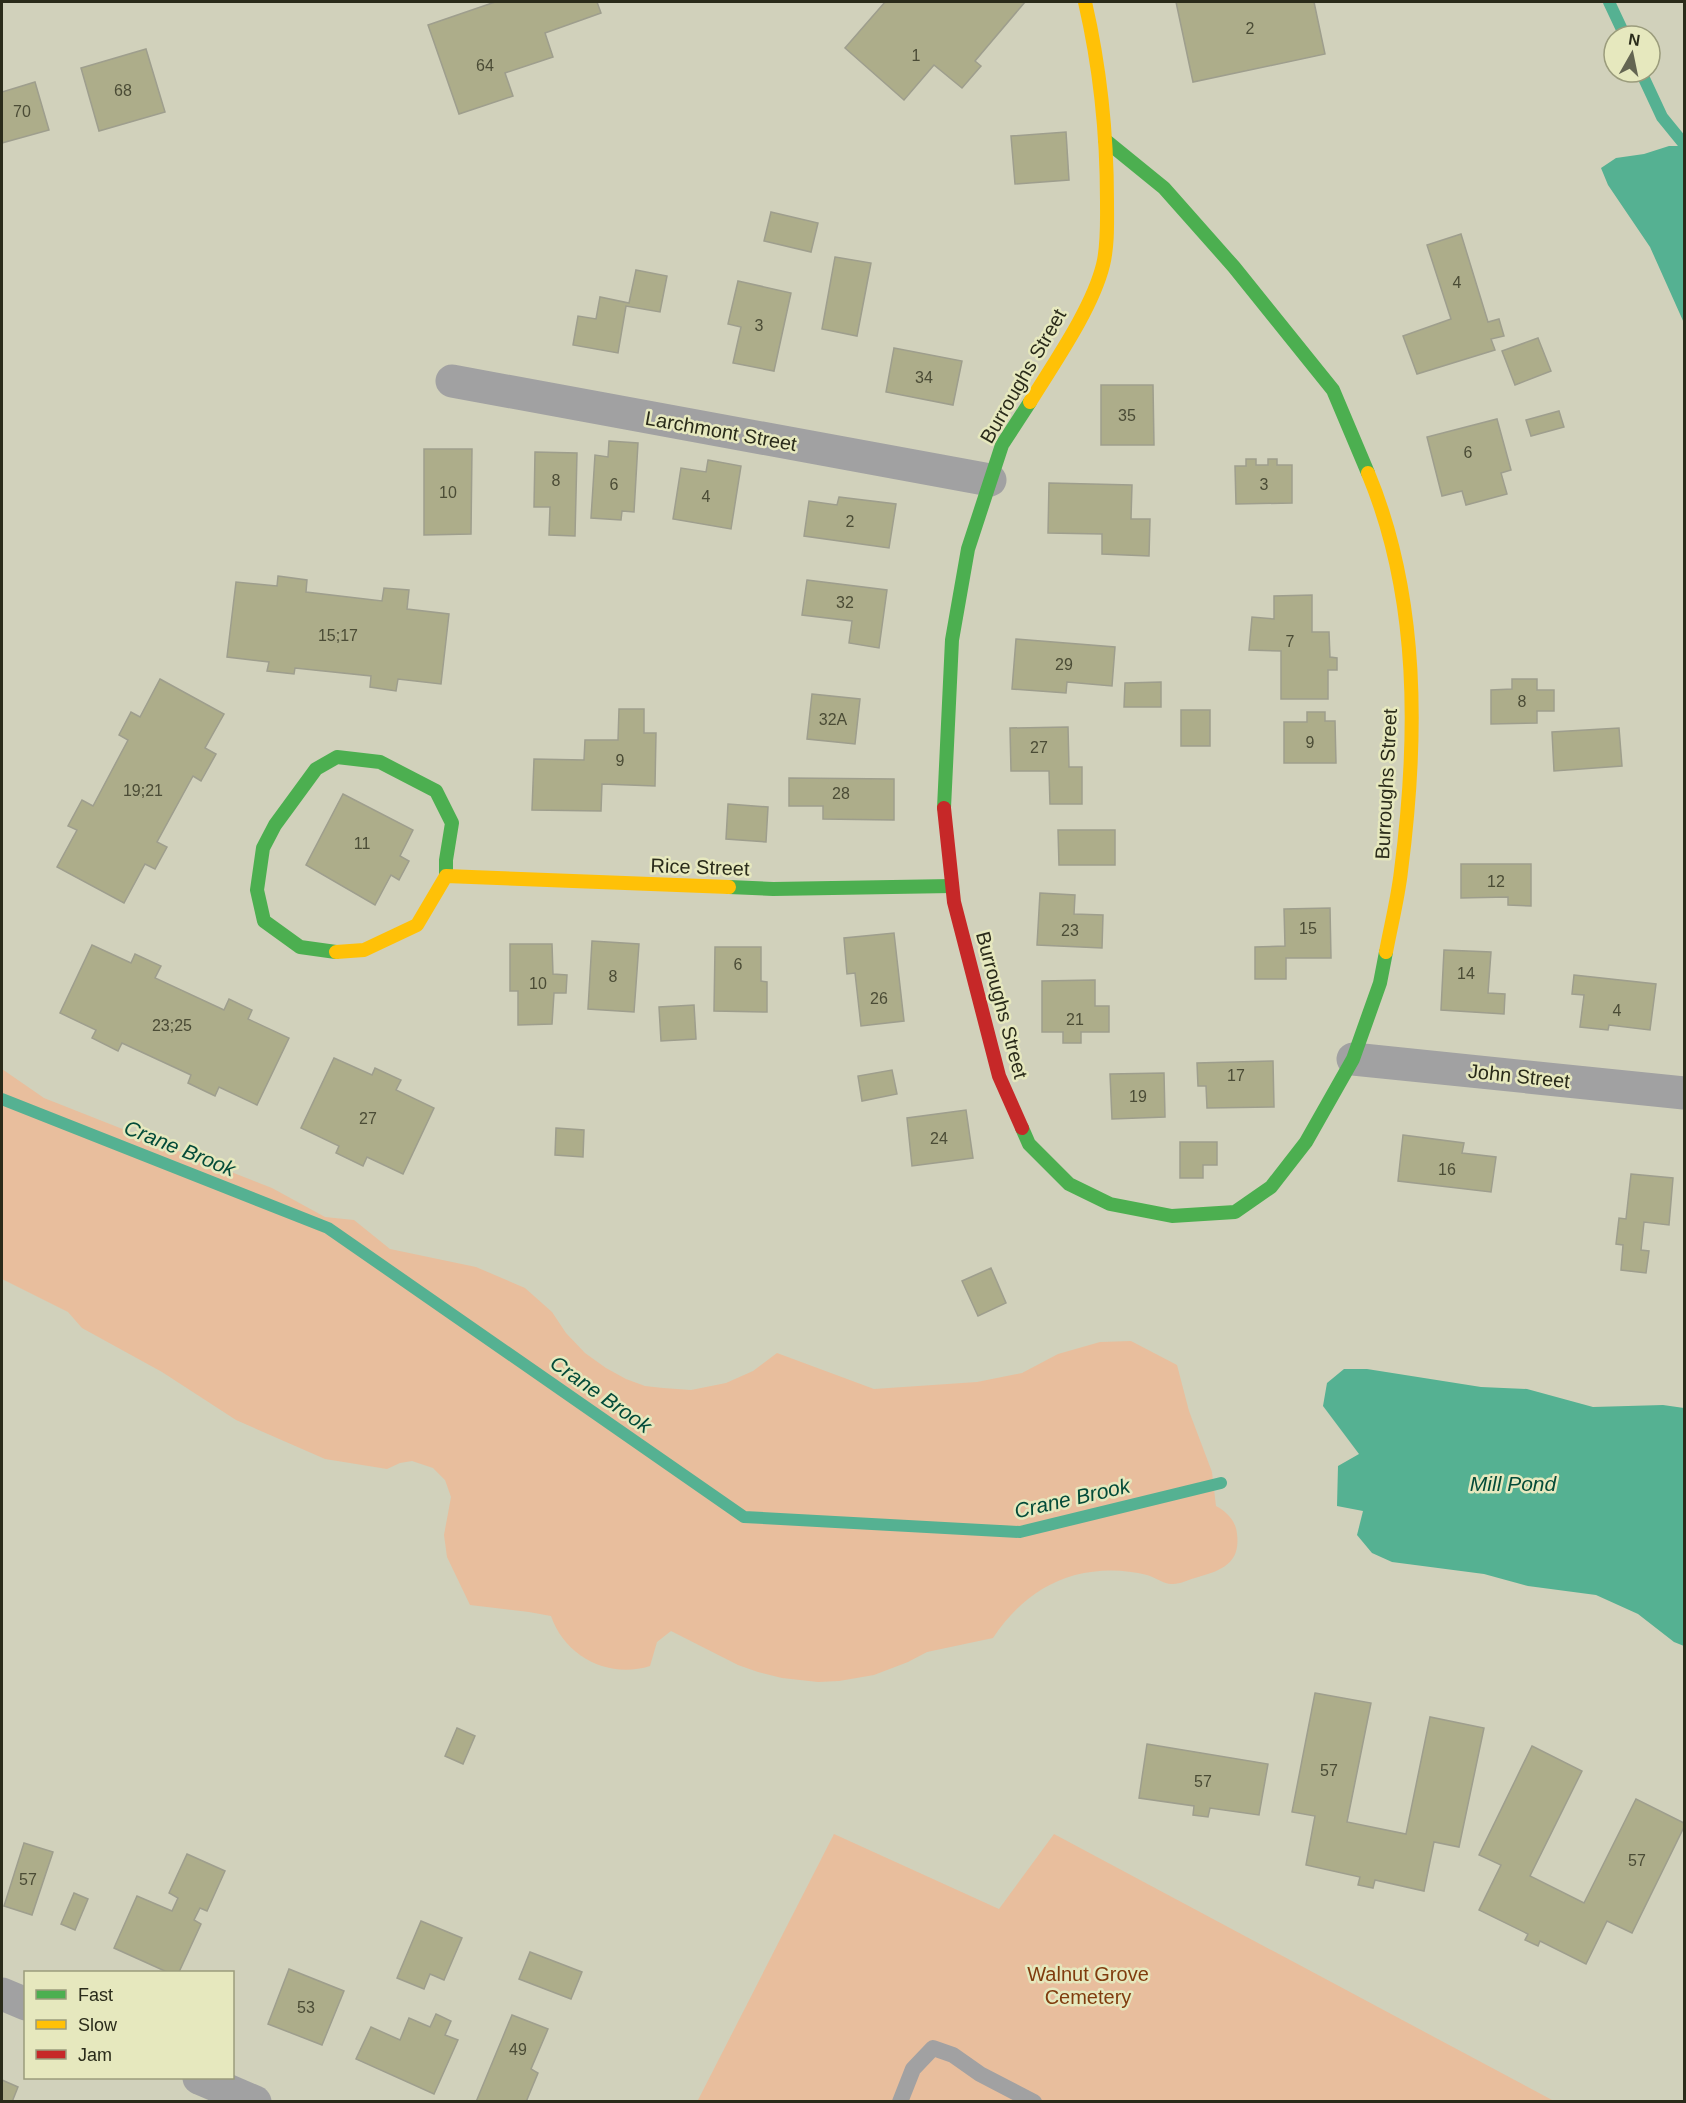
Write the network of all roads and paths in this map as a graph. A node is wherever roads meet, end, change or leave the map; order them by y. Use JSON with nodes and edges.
{"nodes":[{"id":1,"x":1085,"y":2,"type":"edge"},
{"id":2,"x":1106,"y":140,"type":"junction"},
{"id":3,"x":452,"y":381,"type":"dead end"},
{"id":4,"x":990,"y":480,"type":"junction"},
{"id":5,"x":446,"y":876,"type":"junction"},
{"id":6,"x":952,"y":886,"type":"junction"},
{"id":7,"x":1353,"y":1059,"type":"junction"},
{"id":8,"x":1684,"y":1093,"type":"edge"},
{"id":9,"x":2,"y":1994,"type":"edge"},
{"id":10,"x":24,"y":2003,"type":"edge"},
{"id":11,"x":201,"y":2079,"type":"edge"},
{"id":12,"x":255,"y":2102,"type":"edge"},
{"id":13,"x":900,"y":2102,"type":"edge"},
{"id":14,"x":1034,"y":2102,"type":"edge"}],
"edges":[{"from":1,"to":2,"type":"street","name":"Burroughs Street"},
{"from":2,"to":4,"type":"street","name":"Burroughs Street"},
{"from":2,"to":7,"type":"street","name":"Burroughs Street"},
{"from":3,"to":4,"type":"street","name":"Larchmont Street"},
{"from":4,"to":6,"type":"street","name":"Burroughs Street"},
{"from":5,"to":5,"type":"street"},
{"from":5,"to":6,"type":"street","name":"Rice Street"},
{"from":6,"to":7,"type":"street","name":"Burroughs Street"},
{"from":7,"to":8,"type":"street","name":"John Street"},
{"from":9,"to":10,"type":"street"},
{"from":11,"to":12,"type":"street"},
{"from":13,"to":14,"type":"lane"}]}
